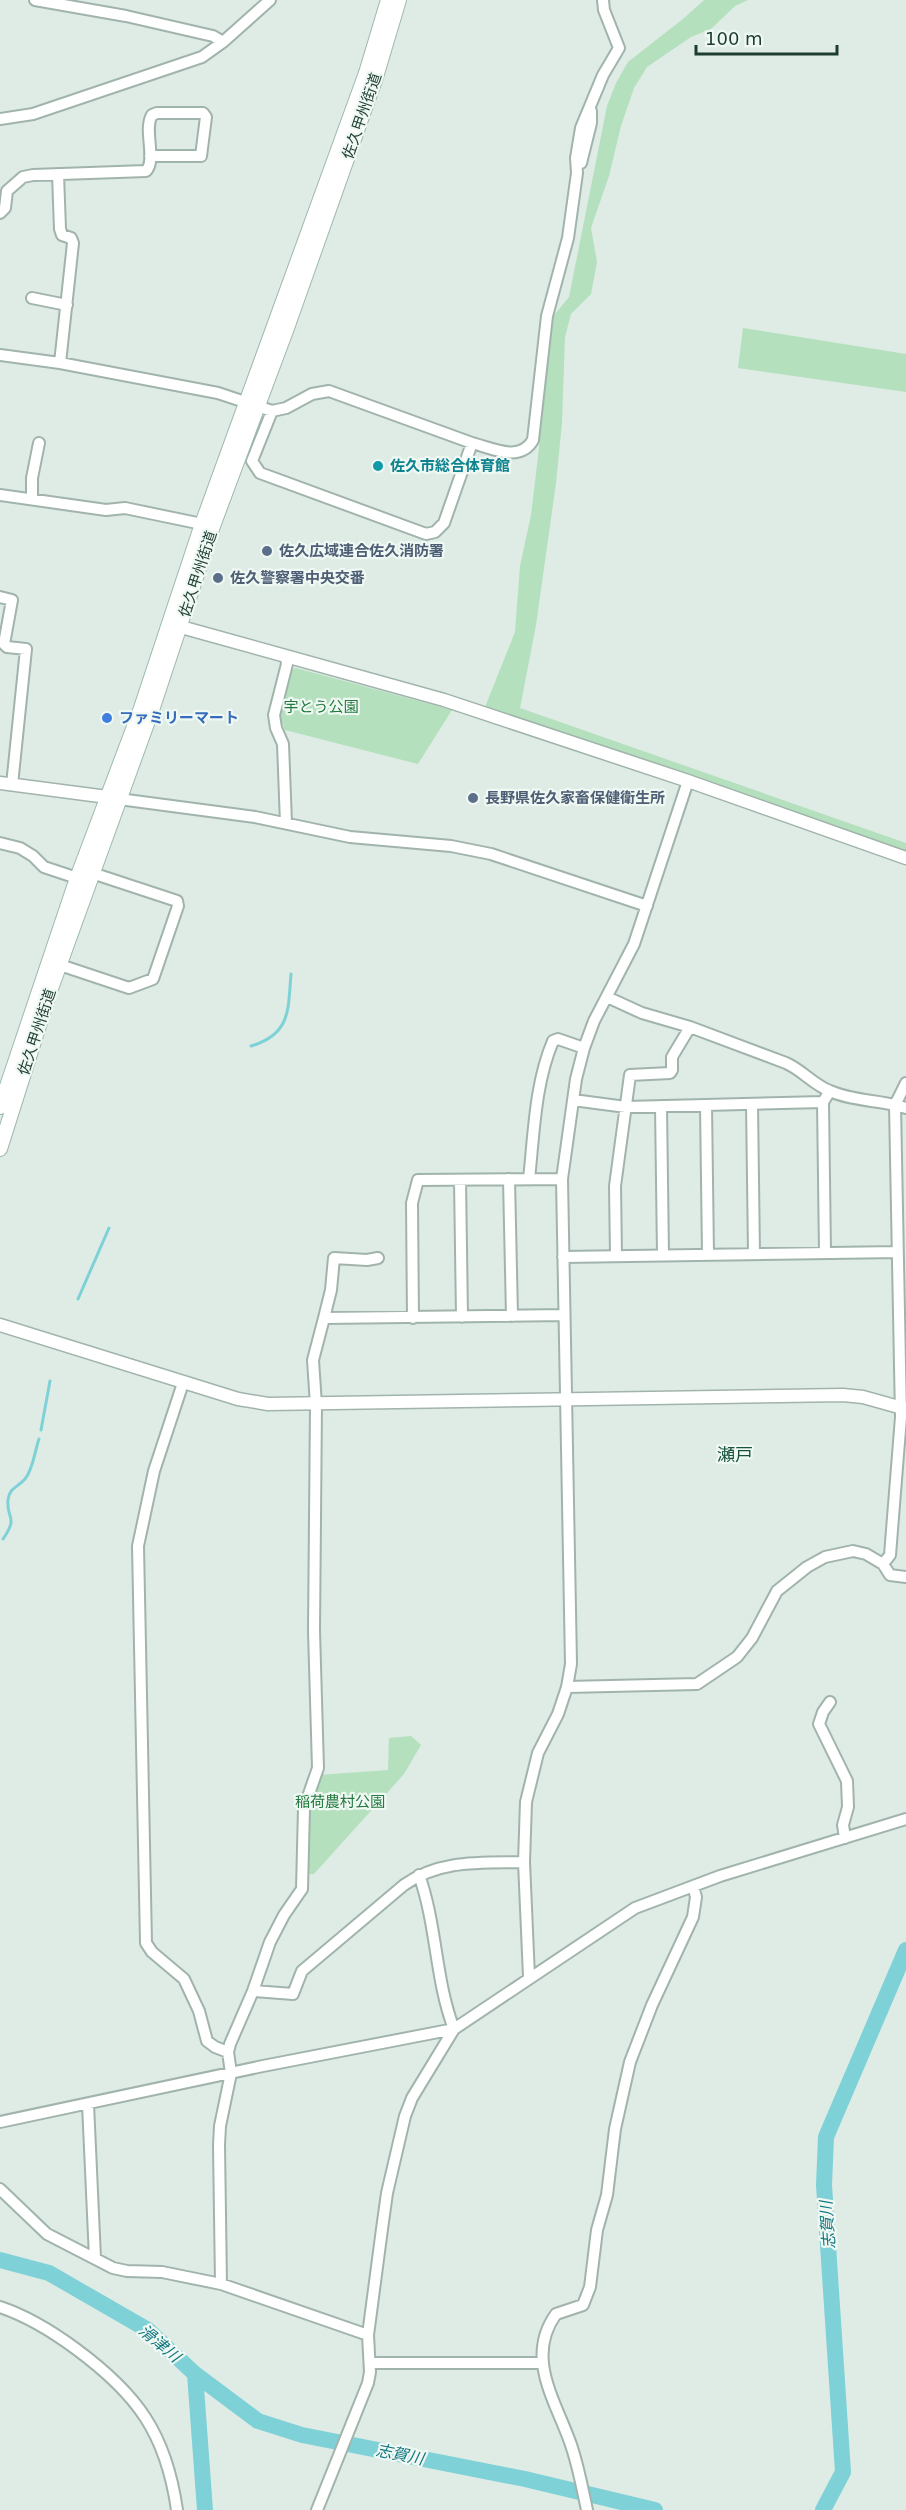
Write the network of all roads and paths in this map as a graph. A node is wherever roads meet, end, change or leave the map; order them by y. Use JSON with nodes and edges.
{"nodes":[{"id":1,"x":35,"y":0,"type":"edge"},
{"id":2,"x":270,"y":0,"type":"edge"},
{"id":3,"x":388,"y":0,"type":"edge"},
{"id":4,"x":399,"y":0,"type":"edge"},
{"id":5,"x":603,"y":0,"type":"edge"},
{"id":6,"x":223,"y":42,"type":"junction"},
{"id":7,"x":0,"y":119,"type":"edge"},
{"id":8,"x":150,"y":156,"type":"junction"},
{"id":9,"x":58,"y":174,"type":"junction"},
{"id":10,"x":0,"y":213,"type":"edge"},
{"id":11,"x":32,"y":298,"type":"dead end"},
{"id":12,"x":67,"y":305,"type":"junction"},
{"id":13,"x":0,"y":355,"type":"edge"},
{"id":14,"x":60,"y":363,"type":"junction"},
{"id":15,"x":252,"y":404,"type":"junction"},
{"id":16,"x":272,"y":411,"type":"junction"},
{"id":17,"x":39,"y":443,"type":"dead end"},
{"id":18,"x":472,"y":443,"type":"junction"},
{"id":19,"x":0,"y":495,"type":"edge"},
{"id":20,"x":32,"y":498,"type":"junction"},
{"id":21,"x":202,"y":524,"type":"junction"},
{"id":22,"x":0,"y":597,"type":"edge"},
{"id":23,"x":181,"y":627,"type":"junction"},
{"id":24,"x":286,"y":657,"type":"junction"},
{"id":25,"x":688,"y":781,"type":"junction"},
{"id":26,"x":6,"y":784,"type":"edge"},
{"id":27,"x":113,"y":798,"type":"junction"},
{"id":28,"x":286,"y":823,"type":"junction"},
{"id":29,"x":0,"y":843,"type":"edge"},
{"id":30,"x":906,"y":858,"type":"edge"},
{"id":31,"x":92,"y":873,"type":"junction"},
{"id":32,"x":76,"y":878,"type":"junction"},
{"id":33,"x":647,"y":906,"type":"junction"},
{"id":34,"x":54,"y":963,"type":"junction"},
{"id":35,"x":607,"y":998,"type":"junction"},
{"id":36,"x":690,"y":1027,"type":"junction"},
{"id":37,"x":584,"y":1048,"type":"junction"},
{"id":38,"x":10,"y":1077,"type":"edge"},
{"id":39,"x":906,"y":1083,"type":"edge"},
{"id":40,"x":830,"y":1091,"type":"junction"},
{"id":41,"x":573,"y":1100,"type":"junction"},
{"id":42,"x":823,"y":1102,"type":"junction"},
{"id":43,"x":752,"y":1104,"type":"junction"},
{"id":44,"x":706,"y":1105,"type":"junction"},
{"id":45,"x":894,"y":1105,"type":"junction"},
{"id":46,"x":661,"y":1106,"type":"junction"},
{"id":47,"x":0,"y":1107,"type":"edge"},
{"id":48,"x":626,"y":1107,"type":"junction"},
{"id":49,"x":906,"y":1108,"type":"edge"},
{"id":50,"x":0,"y":1149,"type":"edge"},
{"id":51,"x":509,"y":1179,"type":"junction"},
{"id":52,"x":529,"y":1179,"type":"junction"},
{"id":53,"x":562,"y":1179,"type":"junction"},
{"id":54,"x":460,"y":1180,"type":"junction"},
{"id":55,"x":898,"y":1252,"type":"junction"},
{"id":56,"x":825,"y":1253,"type":"junction"},
{"id":57,"x":754,"y":1254,"type":"junction"},
{"id":58,"x":708,"y":1255,"type":"junction"},
{"id":59,"x":616,"y":1256,"type":"junction"},
{"id":60,"x":663,"y":1256,"type":"junction"},
{"id":61,"x":563,"y":1257,"type":"junction"},
{"id":62,"x":378,"y":1258,"type":"dead end"},
{"id":63,"x":564,"y":1315,"type":"junction"},
{"id":64,"x":512,"y":1316,"type":"junction"},
{"id":65,"x":462,"y":1317,"type":"junction"},
{"id":66,"x":324,"y":1318,"type":"junction"},
{"id":67,"x":413,"y":1318,"type":"junction"},
{"id":68,"x":0,"y":1325,"type":"edge"},
{"id":69,"x":183,"y":1383,"type":"junction"},
{"id":70,"x":566,"y":1400,"type":"junction"},
{"id":71,"x":316,"y":1405,"type":"junction"},
{"id":72,"x":903,"y":1408,"type":"edge"},
{"id":73,"x":883,"y":1564,"type":"junction"},
{"id":74,"x":906,"y":1577,"type":"edge"},
{"id":75,"x":567,"y":1687,"type":"junction"},
{"id":76,"x":830,"y":1702,"type":"dead end"},
{"id":77,"x":906,"y":1819,"type":"edge"},
{"id":78,"x":845,"y":1838,"type":"junction"},
{"id":79,"x":524,"y":1862,"type":"junction"},
{"id":80,"x":419,"y":1875,"type":"junction"},
{"id":81,"x":693,"y":1886,"type":"junction"},
{"id":82,"x":529,"y":1977,"type":"junction"},
{"id":83,"x":253,"y":1991,"type":"junction"},
{"id":84,"x":454,"y":2029,"type":"junction"},
{"id":85,"x":228,"y":2052,"type":"junction"},
{"id":86,"x":231,"y":2073,"type":"junction"},
{"id":87,"x":88,"y":2104,"type":"junction"},
{"id":88,"x":0,"y":2122,"type":"edge"},
{"id":89,"x":0,"y":2189,"type":"edge"},
{"id":90,"x":94,"y":2258,"type":"junction"},
{"id":91,"x":221,"y":2284,"type":"junction"},
{"id":92,"x":0,"y":2307,"type":"edge"},
{"id":93,"x":368,"y":2335,"type":"junction"},
{"id":94,"x":542,"y":2362,"type":"junction"},
{"id":95,"x":370,"y":2363,"type":"junction"},
{"id":96,"x":177,"y":2510,"type":"edge"},
{"id":97,"x":317,"y":2510,"type":"edge"},
{"id":98,"x":587,"y":2510,"type":"edge"}],
"edges":[{"from":1,"to":6,"type":"street"},
{"from":2,"to":6,"type":"street"},
{"from":3,"to":15,"type":"main road","name":"佐久甲州街道"},
{"from":4,"to":15,"type":"main road","name":"佐久甲州街道"},
{"from":5,"to":18,"type":"street"},
{"from":6,"to":7,"type":"street"},
{"from":8,"to":8,"type":"street"},
{"from":8,"to":9,"type":"street"},
{"from":9,"to":10,"type":"street"},
{"from":9,"to":12,"type":"street"},
{"from":11,"to":12,"type":"street"},
{"from":12,"to":14,"type":"street"},
{"from":13,"to":14,"type":"street"},
{"from":14,"to":15,"type":"street"},
{"from":15,"to":16,"type":"street"},
{"from":15,"to":21,"type":"main road","name":"佐久甲州街道"},
{"from":15,"to":23,"type":"main road","name":"佐久甲州街道"},
{"from":16,"to":18,"type":"street"},
{"from":16,"to":18,"type":"street"},
{"from":17,"to":20,"type":"street"},
{"from":19,"to":20,"type":"street"},
{"from":20,"to":21,"type":"street"},
{"from":21,"to":27,"type":"main road","name":"佐久甲州街道"},
{"from":22,"to":26,"type":"street"},
{"from":23,"to":24,"type":"street"},
{"from":23,"to":27,"type":"main road","name":"佐久甲州街道"},
{"from":24,"to":25,"type":"street"},
{"from":24,"to":28,"type":"street"},
{"from":25,"to":30,"type":"street"},
{"from":25,"to":33,"type":"street"},
{"from":26,"to":27,"type":"street"},
{"from":27,"to":28,"type":"street"},
{"from":27,"to":31,"type":"main road","name":"佐久甲州街道"},
{"from":27,"to":32,"type":"main road","name":"佐久甲州街道"},
{"from":28,"to":33,"type":"street"},
{"from":29,"to":32,"type":"street"},
{"from":31,"to":34,"type":"main road","name":"佐久甲州街道"},
{"from":31,"to":34,"type":"street"},
{"from":32,"to":34,"type":"main road","name":"佐久甲州街道"},
{"from":33,"to":35,"type":"street"},
{"from":34,"to":38,"type":"main road","name":"佐久甲州街道"},
{"from":35,"to":36,"type":"street"},
{"from":35,"to":37,"type":"street"},
{"from":36,"to":40,"type":"street"},
{"from":36,"to":48,"type":"street"},
{"from":37,"to":41,"type":"street"},
{"from":37,"to":52,"type":"street"},
{"from":38,"to":47,"type":"main road","name":"佐久甲州街道"},
{"from":38,"to":50,"type":"main road","name":"佐久甲州街道"},
{"from":39,"to":45,"type":"street"},
{"from":40,"to":42,"type":"street"},
{"from":40,"to":45,"type":"street"},
{"from":41,"to":48,"type":"street"},
{"from":41,"to":53,"type":"street"},
{"from":42,"to":43,"type":"street"},
{"from":42,"to":56,"type":"street"},
{"from":43,"to":44,"type":"street"},
{"from":43,"to":57,"type":"street"},
{"from":44,"to":46,"type":"street"},
{"from":44,"to":58,"type":"street"},
{"from":45,"to":49,"type":"street"},
{"from":45,"to":55,"type":"street"},
{"from":46,"to":48,"type":"street"},
{"from":46,"to":60,"type":"street"},
{"from":48,"to":59,"type":"street"},
{"from":51,"to":52,"type":"street"},
{"from":51,"to":54,"type":"street"},
{"from":51,"to":64,"type":"street"},
{"from":52,"to":53,"type":"street"},
{"from":53,"to":61,"type":"street"},
{"from":54,"to":65,"type":"street"},
{"from":54,"to":67,"type":"street"},
{"from":55,"to":56,"type":"street"},
{"from":55,"to":72,"type":"street"},
{"from":56,"to":57,"type":"street"},
{"from":57,"to":58,"type":"street"},
{"from":58,"to":60,"type":"street"},
{"from":59,"to":60,"type":"street"},
{"from":59,"to":61,"type":"street"},
{"from":61,"to":63,"type":"street"},
{"from":62,"to":66,"type":"street"},
{"from":63,"to":64,"type":"street"},
{"from":63,"to":70,"type":"street"},
{"from":64,"to":65,"type":"street"},
{"from":65,"to":67,"type":"street"},
{"from":66,"to":67,"type":"street"},
{"from":66,"to":71,"type":"street"},
{"from":68,"to":69,"type":"street"},
{"from":69,"to":71,"type":"street"},
{"from":69,"to":85,"type":"street"},
{"from":70,"to":71,"type":"street"},
{"from":70,"to":72,"type":"street"},
{"from":70,"to":75,"type":"street"},
{"from":71,"to":83,"type":"street"},
{"from":72,"to":73,"type":"street"},
{"from":73,"to":74,"type":"street"},
{"from":73,"to":75,"type":"street"},
{"from":75,"to":79,"type":"street"},
{"from":76,"to":78,"type":"street"},
{"from":77,"to":78,"type":"street"},
{"from":78,"to":81,"type":"street"},
{"from":79,"to":80,"type":"street"},
{"from":79,"to":82,"type":"street"},
{"from":80,"to":83,"type":"street"},
{"from":80,"to":84,"type":"street"},
{"from":81,"to":82,"type":"street"},
{"from":81,"to":94,"type":"street"},
{"from":82,"to":84,"type":"street"},
{"from":83,"to":85,"type":"street"},
{"from":84,"to":86,"type":"street"},
{"from":84,"to":93,"type":"street"},
{"from":85,"to":86,"type":"street"},
{"from":86,"to":87,"type":"street"},
{"from":86,"to":91,"type":"street"},
{"from":87,"to":88,"type":"street"},
{"from":87,"to":90,"type":"street"},
{"from":89,"to":90,"type":"street"},
{"from":90,"to":91,"type":"street"},
{"from":91,"to":93,"type":"street"},
{"from":92,"to":96,"type":"street"},
{"from":93,"to":95,"type":"street"},
{"from":94,"to":95,"type":"street"},
{"from":94,"to":98,"type":"street"},
{"from":95,"to":97,"type":"street"}]}
